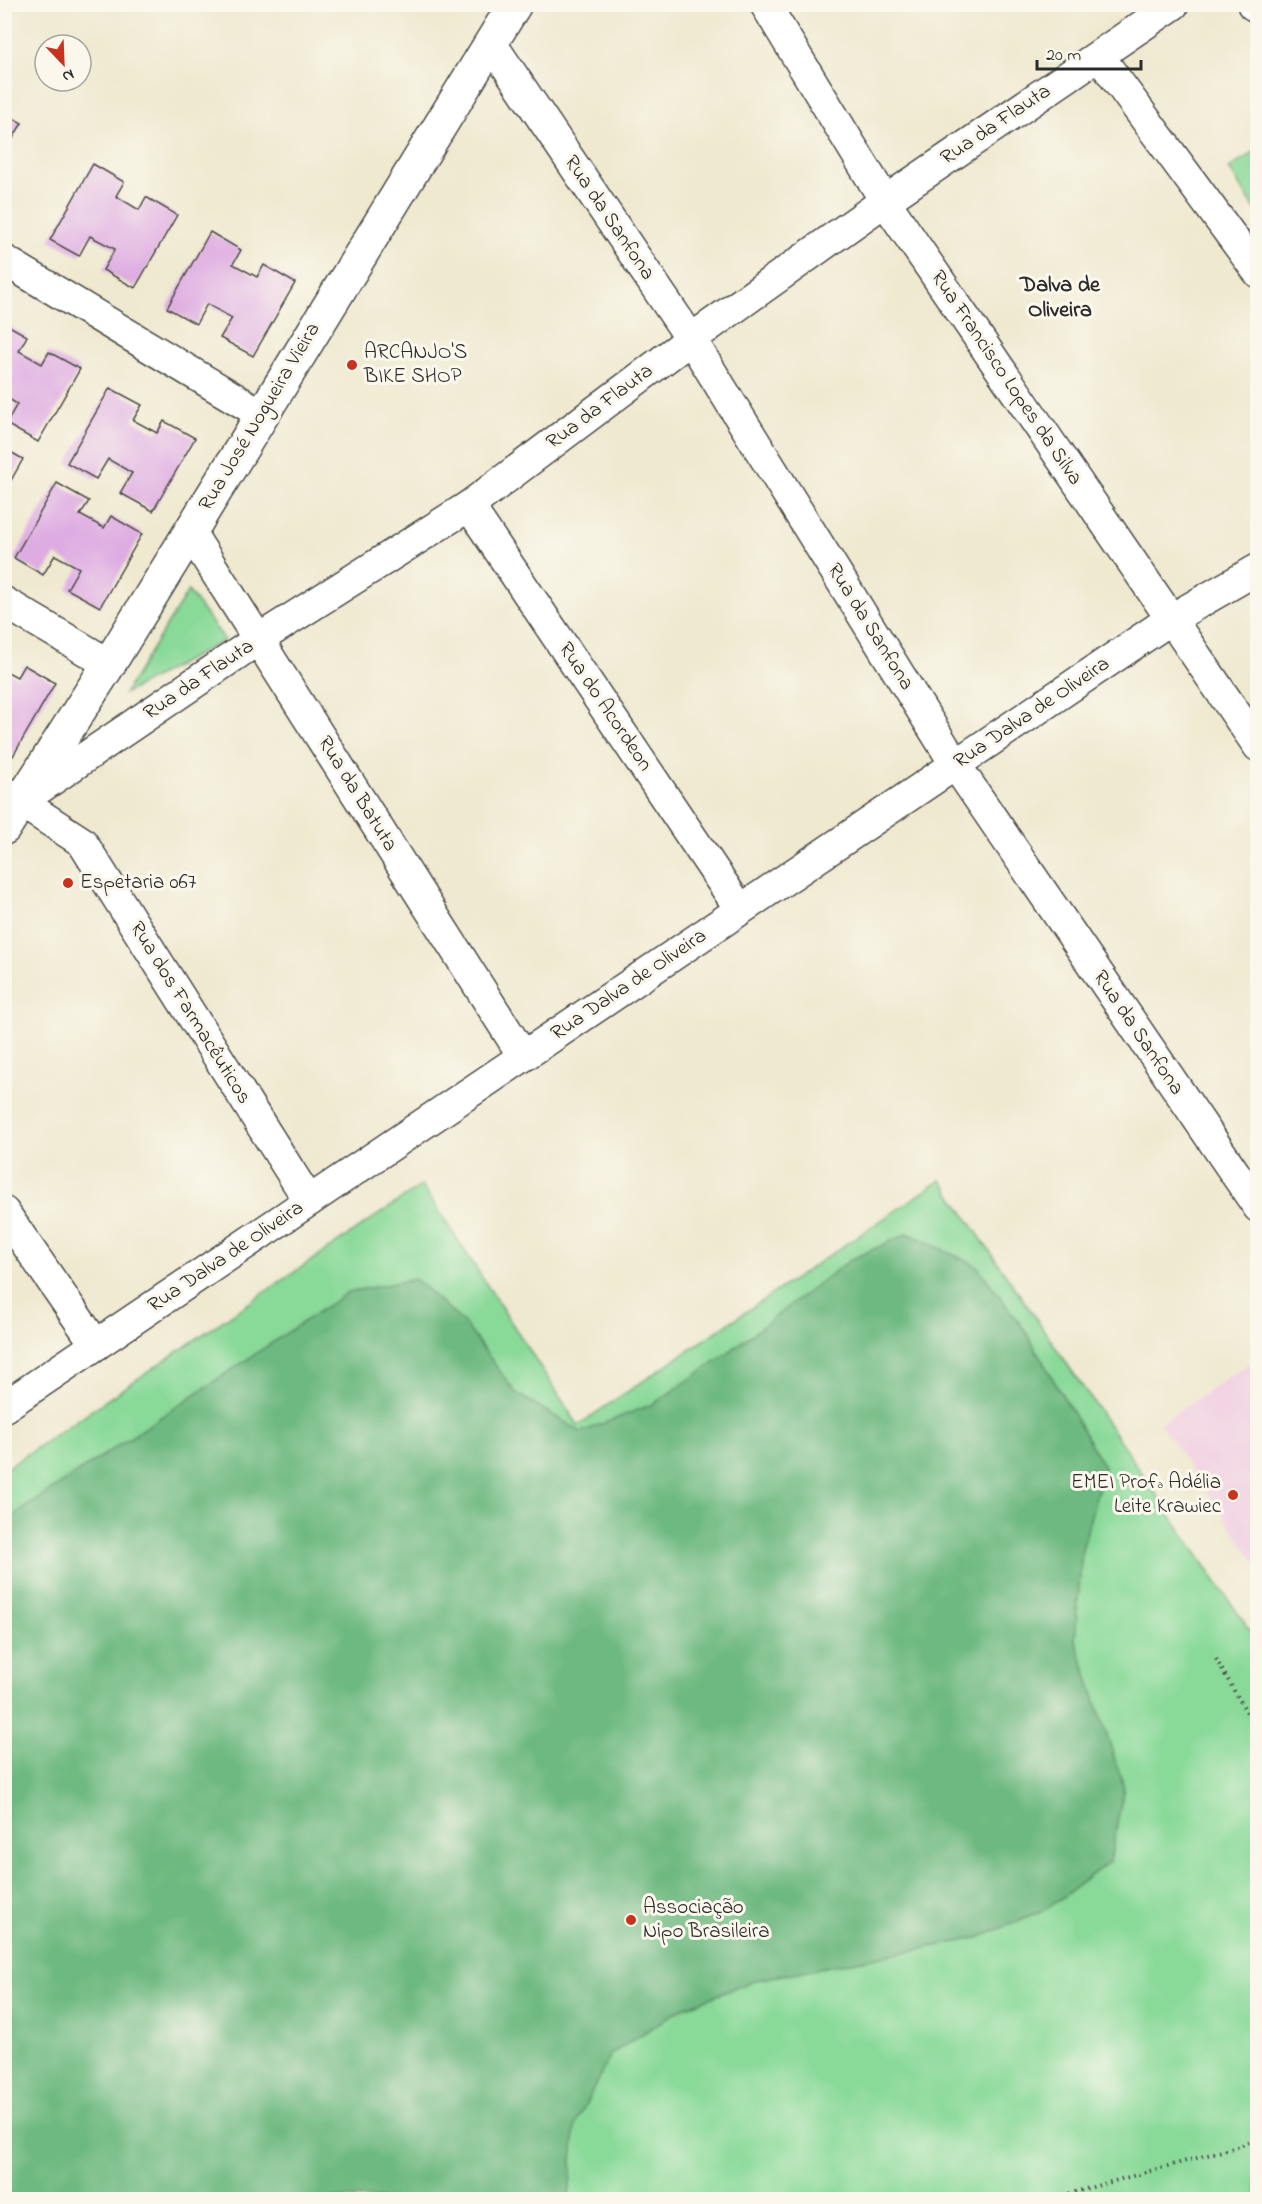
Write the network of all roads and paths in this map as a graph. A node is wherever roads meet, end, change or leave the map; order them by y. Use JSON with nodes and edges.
{"nodes":[{"id":1,"x":515,"y":4,"type":"edge"},
{"id":2,"x":765,"y":4,"type":"edge"},
{"id":3,"x":1174,"y":4,"type":"edge"},
{"id":4,"x":491,"y":43,"type":"junction"},
{"id":5,"x":1099,"y":56,"type":"junction"},
{"id":6,"x":885,"y":201,"type":"junction"},
{"id":7,"x":4,"y":260,"type":"edge"},
{"id":8,"x":1257,"y":272,"type":"edge"},
{"id":9,"x":691,"y":339,"type":"junction"},
{"id":10,"x":261,"y":414,"type":"junction"},
{"id":11,"x":469,"y":506,"type":"junction"},
{"id":12,"x":190,"y":532,"type":"junction"},
{"id":13,"x":1257,"y":569,"type":"edge"},
{"id":14,"x":4,"y":602,"type":"edge"},
{"id":15,"x":1170,"y":619,"type":"junction"},
{"id":16,"x":259,"y":639,"type":"junction"},
{"id":17,"x":109,"y":664,"type":"junction"},
{"id":18,"x":1257,"y":746,"type":"edge"},
{"id":19,"x":955,"y":764,"type":"junction"},
{"id":20,"x":13,"y":796,"type":"edge"},
{"id":21,"x":4,"y":828,"type":"edge"},
{"id":22,"x":740,"y":909,"type":"junction"},
{"id":23,"x":523,"y":1056,"type":"junction"},
{"id":24,"x":309,"y":1201,"type":"junction"},
{"id":25,"x":1257,"y":1207,"type":"edge"},
{"id":26,"x":4,"y":1212,"type":"edge"},
{"id":27,"x":96,"y":1346,"type":"junction"},
{"id":28,"x":4,"y":1407,"type":"edge"},
{"id":29,"x":1216,"y":1659,"type":"dead end"},
{"id":30,"x":1257,"y":1732,"type":"edge"},
{"id":31,"x":1257,"y":2138,"type":"edge"},
{"id":32,"x":1059,"y":2199,"type":"edge"}],
"edges":[{"from":1,"to":4,"type":"street","name":"Rua José Nogueira Vieira"},
{"from":2,"to":6,"type":"street","name":"Rua Francisco Lopes da Silva"},
{"from":3,"to":5,"type":"street","name":"Rua da Flauta"},
{"from":4,"to":9,"type":"street","name":"Rua da Sanfona"},
{"from":4,"to":10,"type":"street","name":"Rua José Nogueira Vieira"},
{"from":5,"to":6,"type":"street","name":"Rua da Flauta"},
{"from":5,"to":8,"type":"street"},
{"from":6,"to":9,"type":"street","name":"Rua da Flauta"},
{"from":6,"to":15,"type":"street","name":"Rua Francisco Lopes da Silva"},
{"from":7,"to":10,"type":"street"},
{"from":9,"to":11,"type":"street","name":"Rua da Flauta"},
{"from":9,"to":19,"type":"street","name":"Rua da Sanfona"},
{"from":10,"to":12,"type":"street","name":"Rua José Nogueira Vieira"},
{"from":11,"to":16,"type":"street","name":"Rua da Flauta"},
{"from":11,"to":22,"type":"street","name":"Rua do Acordeon"},
{"from":12,"to":16,"type":"street","name":"Rua da Batuta"},
{"from":12,"to":17,"type":"street","name":"Rua José Nogueira Vieira"},
{"from":13,"to":15,"type":"street","name":"Rua Dalva de Oliveira"},
{"from":14,"to":17,"type":"street"},
{"from":15,"to":18,"type":"street","name":"Rua Francisco Lopes da Silva"},
{"from":15,"to":19,"type":"street","name":"Rua Dalva de Oliveira"},
{"from":16,"to":20,"type":"street","name":"Rua da Flauta"},
{"from":16,"to":23,"type":"street","name":"Rua da Batuta"},
{"from":17,"to":20,"type":"street","name":"Rua José Nogueira Vieira"},
{"from":19,"to":22,"type":"street","name":"Rua Dalva de Oliveira"},
{"from":19,"to":25,"type":"street","name":"Rua da Sanfona"},
{"from":20,"to":21,"type":"street","name":"Rua José Nogueira Vieira"},
{"from":20,"to":24,"type":"street","name":"Rua dos Farmacêuticos"},
{"from":22,"to":23,"type":"street","name":"Rua Dalva de Oliveira"},
{"from":23,"to":24,"type":"street","name":"Rua Dalva de Oliveira"},
{"from":24,"to":27,"type":"street","name":"Rua Dalva de Oliveira"},
{"from":26,"to":27,"type":"street"},
{"from":27,"to":28,"type":"street","name":"Rua Dalva de Oliveira"},
{"from":29,"to":30,"type":"path"},
{"from":31,"to":32,"type":"path"}]}
